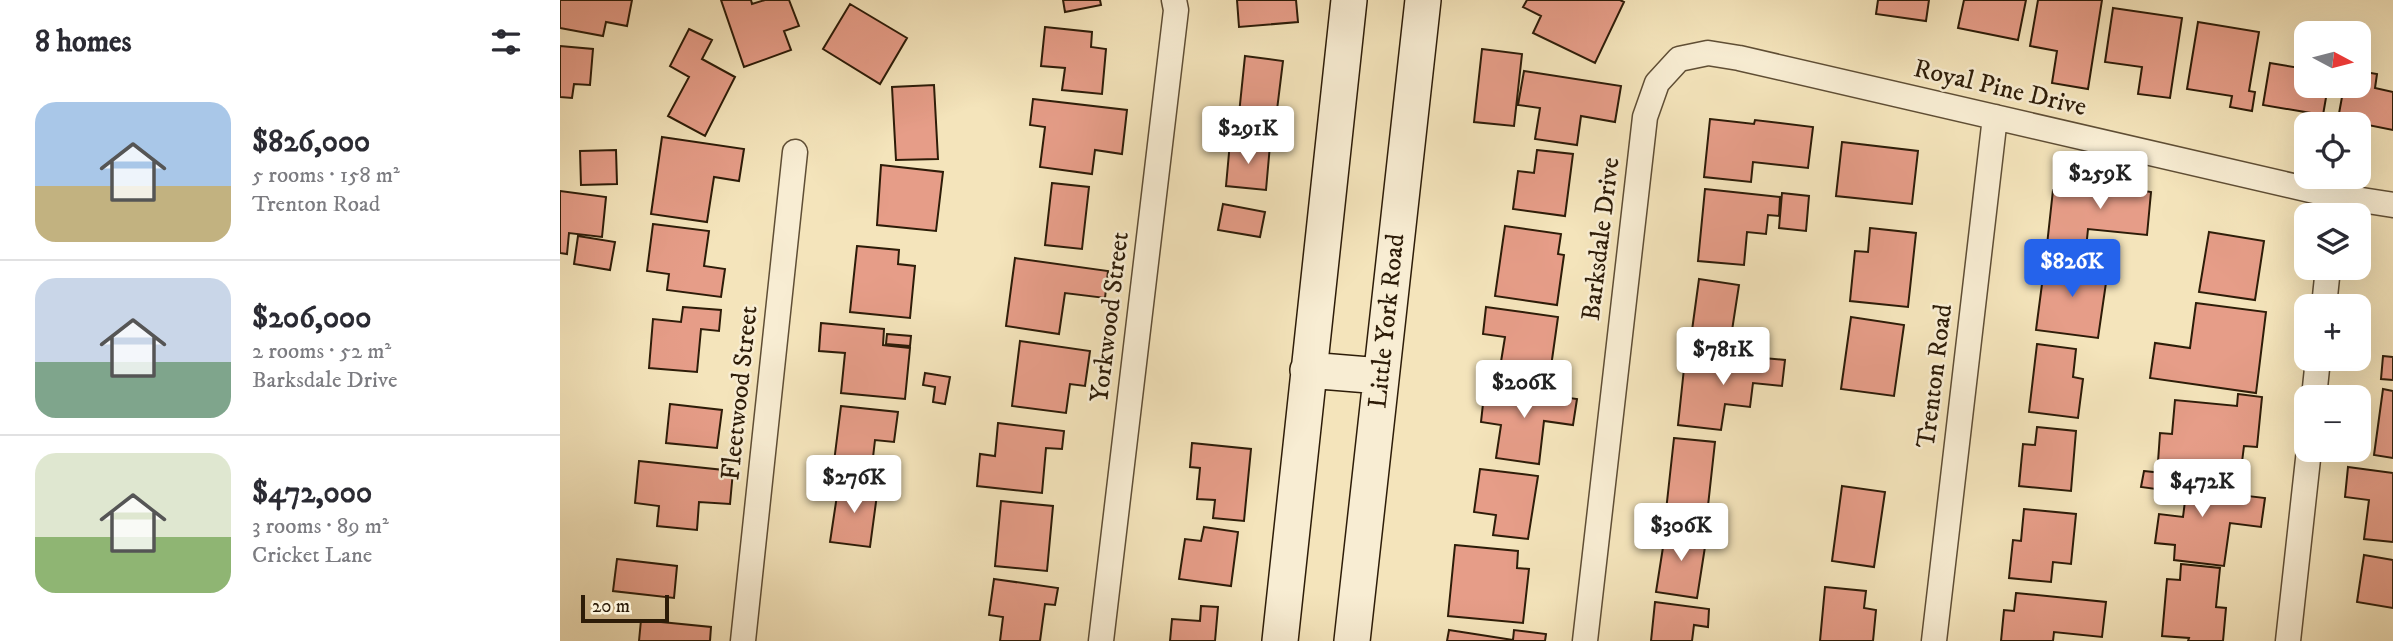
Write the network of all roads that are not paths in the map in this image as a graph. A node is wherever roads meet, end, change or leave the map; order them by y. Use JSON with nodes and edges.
{"nodes":[{"id":1,"x":1174,"y":0,"type":"edge"},
{"id":2,"x":1349,"y":0,"type":"edge"},
{"id":3,"x":1423,"y":0,"type":"edge"},
{"id":4,"x":1995,"y":117,"type":"junction"},
{"id":5,"x":1642,"y":136,"type":"joint"},
{"id":6,"x":795,"y":152,"type":"dead end"},
{"id":7,"x":2324,"y":203,"type":"edge"},
{"id":8,"x":2371,"y":205,"type":"edge"},
{"id":9,"x":2393,"y":205,"type":"edge"},
{"id":10,"x":1308,"y":370,"type":"junction"},
{"id":11,"x":1381,"y":376,"type":"junction"},
{"id":12,"x":2308,"y":462,"type":"edge"},
{"id":13,"x":743,"y":641,"type":"edge"},
{"id":14,"x":1101,"y":641,"type":"edge"},
{"id":15,"x":1280,"y":641,"type":"edge"},
{"id":16,"x":1352,"y":641,"type":"edge"},
{"id":17,"x":1584,"y":641,"type":"edge"},
{"id":18,"x":1934,"y":641,"type":"edge"},
{"id":19,"x":2288,"y":641,"type":"edge"}],
"edges":[{"from":1,"to":14,"type":"street","name":"Yorkwood Street"},
{"from":2,"to":10,"type":"main road"},
{"from":3,"to":11,"type":"main road","name":"Little York Road"},
{"from":4,"to":5,"type":"street","name":"Royal Pine Drive"},
{"from":4,"to":7,"type":"street","name":"Royal Pine Drive"},
{"from":4,"to":18,"type":"street","name":"Trenton Road"},
{"from":5,"to":17,"type":"street","name":"Barksdale Drive"},
{"from":6,"to":13,"type":"street","name":"Fleetwood Street"},
{"from":8,"to":9,"type":"street","name":"Royal Pine Drive"},
{"from":10,"to":11,"type":"main road"},
{"from":10,"to":15,"type":"main road"},
{"from":11,"to":16,"type":"main road","name":"Little York Road"},
{"from":12,"to":19,"type":"street"}]}
